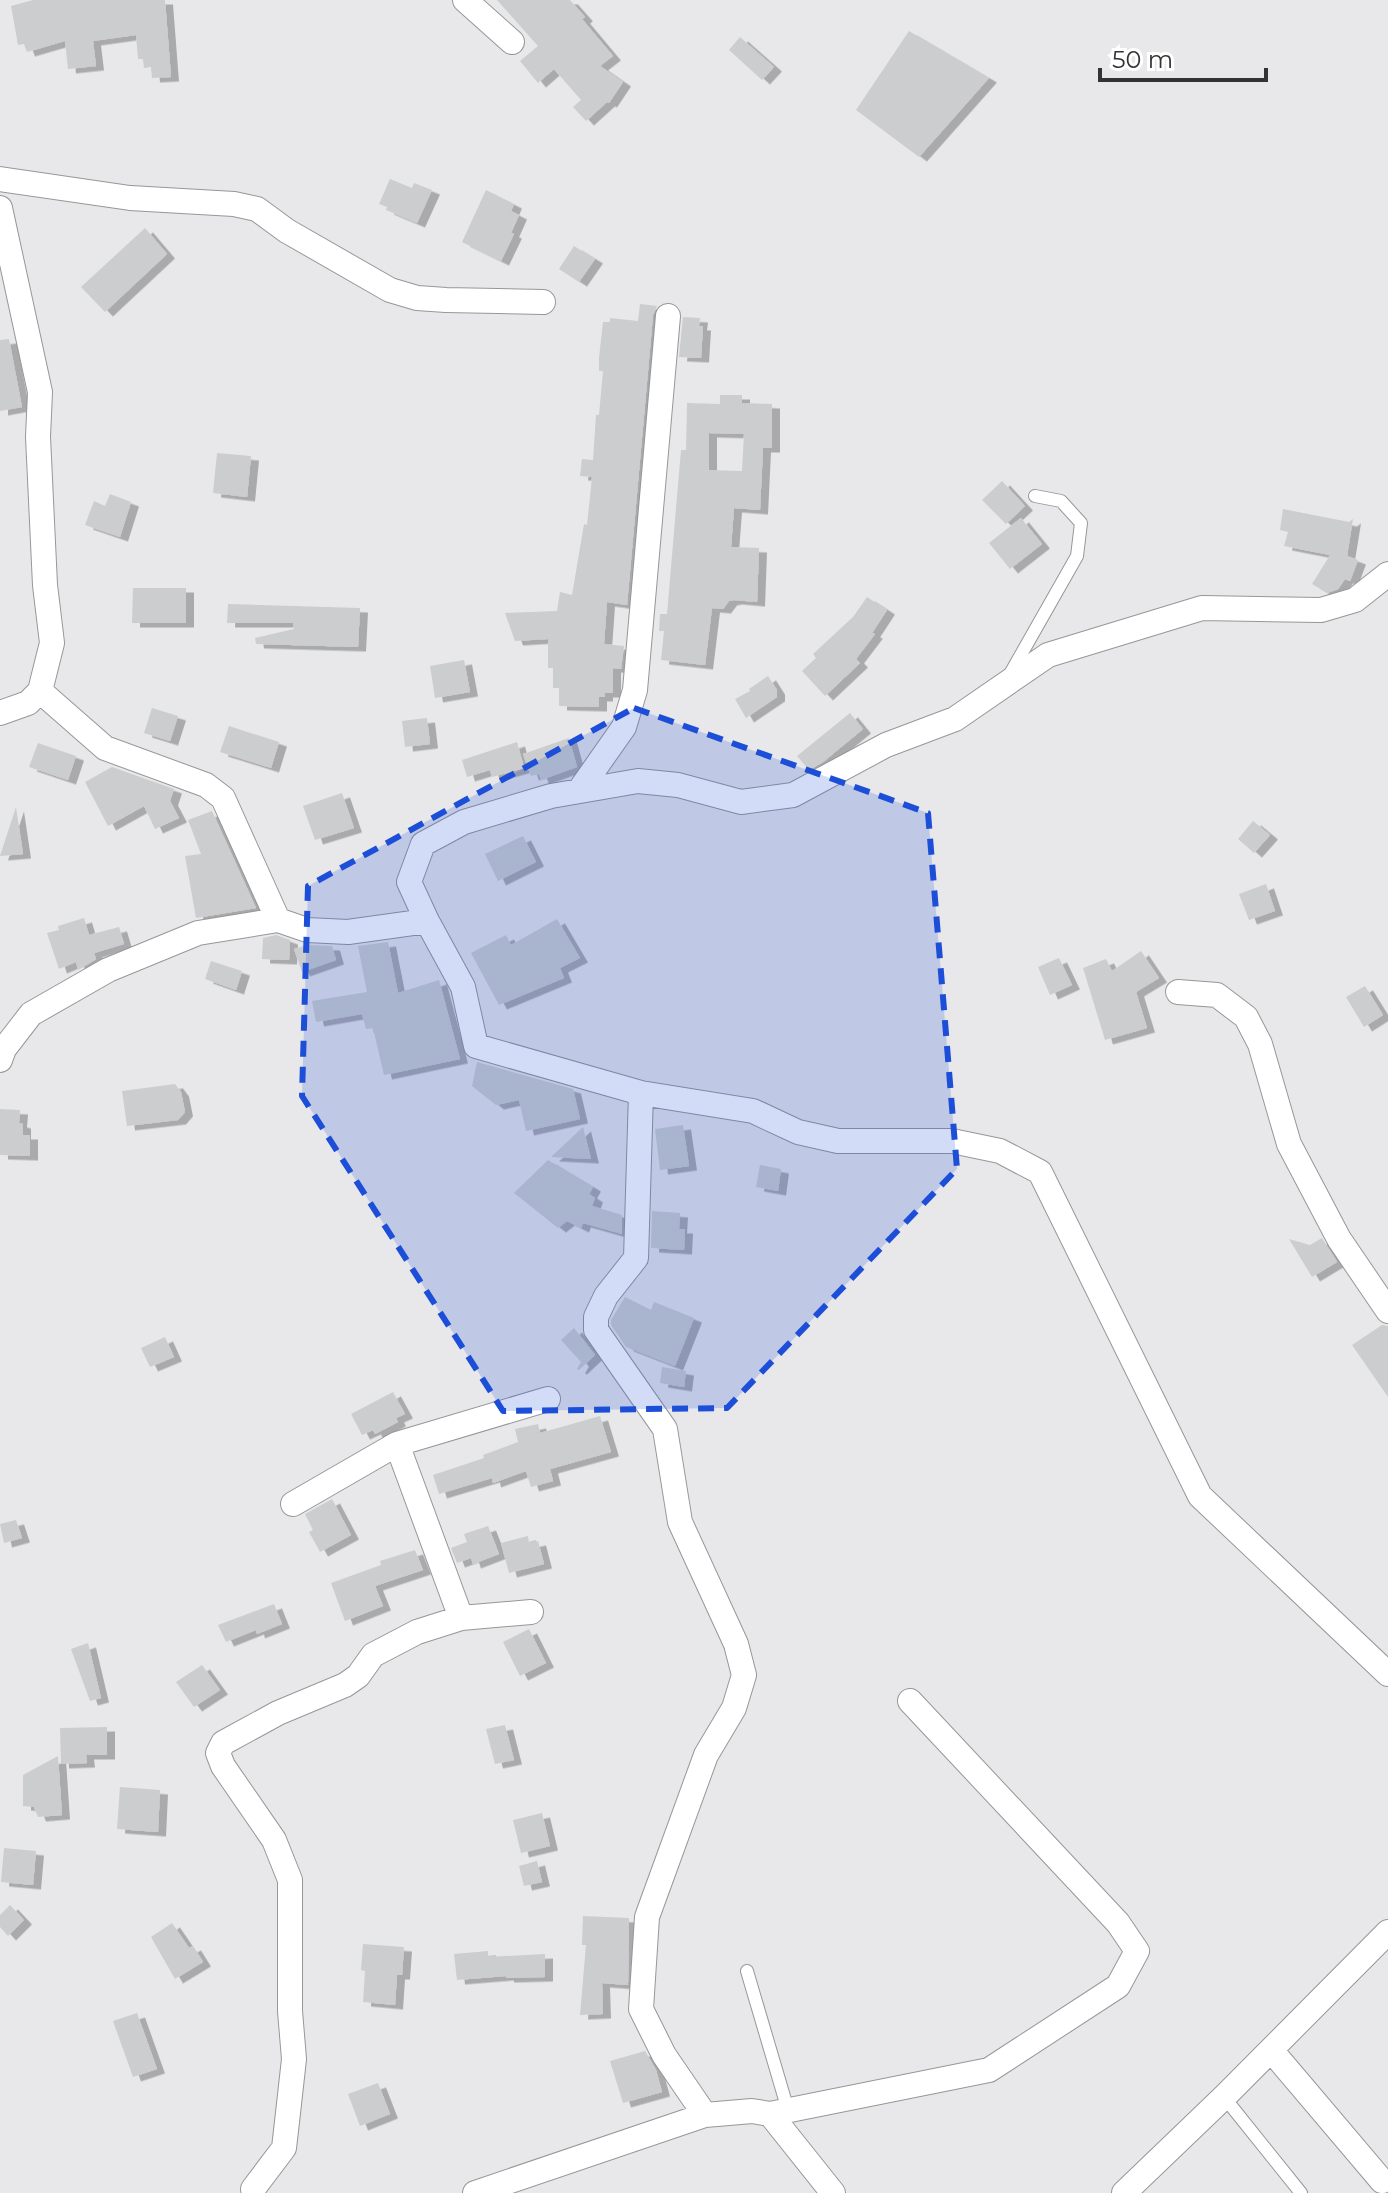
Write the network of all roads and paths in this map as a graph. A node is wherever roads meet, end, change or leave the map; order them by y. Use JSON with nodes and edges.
{"nodes":[{"id":1,"x":465,"y":0,"type":"edge"},
{"id":2,"x":512,"y":42,"type":"dead end"},
{"id":3,"x":0,"y":179,"type":"edge"},
{"id":4,"x":0,"y":208,"type":"edge"},
{"id":5,"x":543,"y":302,"type":"dead end"},
{"id":6,"x":668,"y":316,"type":"dead end"},
{"id":7,"x":0,"y":321,"type":"edge"},
{"id":8,"x":26,"y":327,"type":"junction"},
{"id":9,"x":1035,"y":496,"type":"dead end"},
{"id":10,"x":1388,"y":574,"type":"edge"},
{"id":11,"x":1005,"y":684,"type":"junction"},
{"id":12,"x":40,"y":691,"type":"junction"},
{"id":13,"x":0,"y":713,"type":"edge"},
{"id":14,"x":579,"y":791,"type":"junction"},
{"id":15,"x":278,"y":920,"type":"junction"},
{"id":16,"x":427,"y":921,"type":"junction"},
{"id":17,"x":1178,"y":992,"type":"dead end"},
{"id":18,"x":0,"y":1060,"type":"edge"},
{"id":19,"x":641,"y":1093,"type":"junction"},
{"id":20,"x":1388,"y":1311,"type":"edge"},
{"id":21,"x":548,"y":1399,"type":"dead end"},
{"id":22,"x":397,"y":1444,"type":"junction"},
{"id":23,"x":293,"y":1504,"type":"dead end"},
{"id":24,"x":531,"y":1612,"type":"dead end"},
{"id":25,"x":461,"y":1618,"type":"junction"},
{"id":26,"x":1388,"y":1674,"type":"edge"},
{"id":27,"x":910,"y":1701,"type":"dead end"},
{"id":28,"x":1388,"y":1932,"type":"edge"},
{"id":29,"x":747,"y":1971,"type":"dead end"},
{"id":30,"x":1271,"y":2050,"type":"junction"},
{"id":31,"x":1224,"y":2097,"type":"junction"},
{"id":32,"x":779,"y":2112,"type":"junction"},
{"id":33,"x":705,"y":2115,"type":"junction"},
{"id":34,"x":1382,"y":2181,"type":"dead end"},
{"id":35,"x":250,"y":2192,"type":"edge"},
{"id":36,"x":475,"y":2193,"type":"edge"},
{"id":37,"x":833,"y":2193,"type":"edge"},
{"id":38,"x":1124,"y":2193,"type":"edge"},
{"id":39,"x":1301,"y":2193,"type":"edge"}],
"edges":[{"from":1,"to":2,"type":"street"},
{"from":3,"to":5,"type":"street"},
{"from":4,"to":8,"type":"street"},
{"from":6,"to":14,"type":"street"},
{"from":7,"to":8,"type":"street"},
{"from":8,"to":12,"type":"street"},
{"from":9,"to":11,"type":"lane"},
{"from":10,"to":11,"type":"street"},
{"from":11,"to":14,"type":"street"},
{"from":12,"to":13,"type":"street"},
{"from":12,"to":15,"type":"street"},
{"from":14,"to":16,"type":"street"},
{"from":15,"to":16,"type":"street"},
{"from":15,"to":18,"type":"street"},
{"from":16,"to":19,"type":"street"},
{"from":17,"to":20,"type":"street"},
{"from":19,"to":26,"type":"street"},
{"from":19,"to":33,"type":"street"},
{"from":21,"to":22,"type":"street"},
{"from":22,"to":23,"type":"street"},
{"from":22,"to":25,"type":"street"},
{"from":24,"to":25,"type":"street"},
{"from":25,"to":35,"type":"street"},
{"from":27,"to":32,"type":"street"},
{"from":28,"to":30,"type":"street"},
{"from":29,"to":32,"type":"lane"},
{"from":30,"to":31,"type":"street"},
{"from":30,"to":34,"type":"street"},
{"from":31,"to":38,"type":"street"},
{"from":31,"to":39,"type":"lane"},
{"from":32,"to":33,"type":"street"},
{"from":32,"to":37,"type":"street"},
{"from":33,"to":36,"type":"street"}]}
